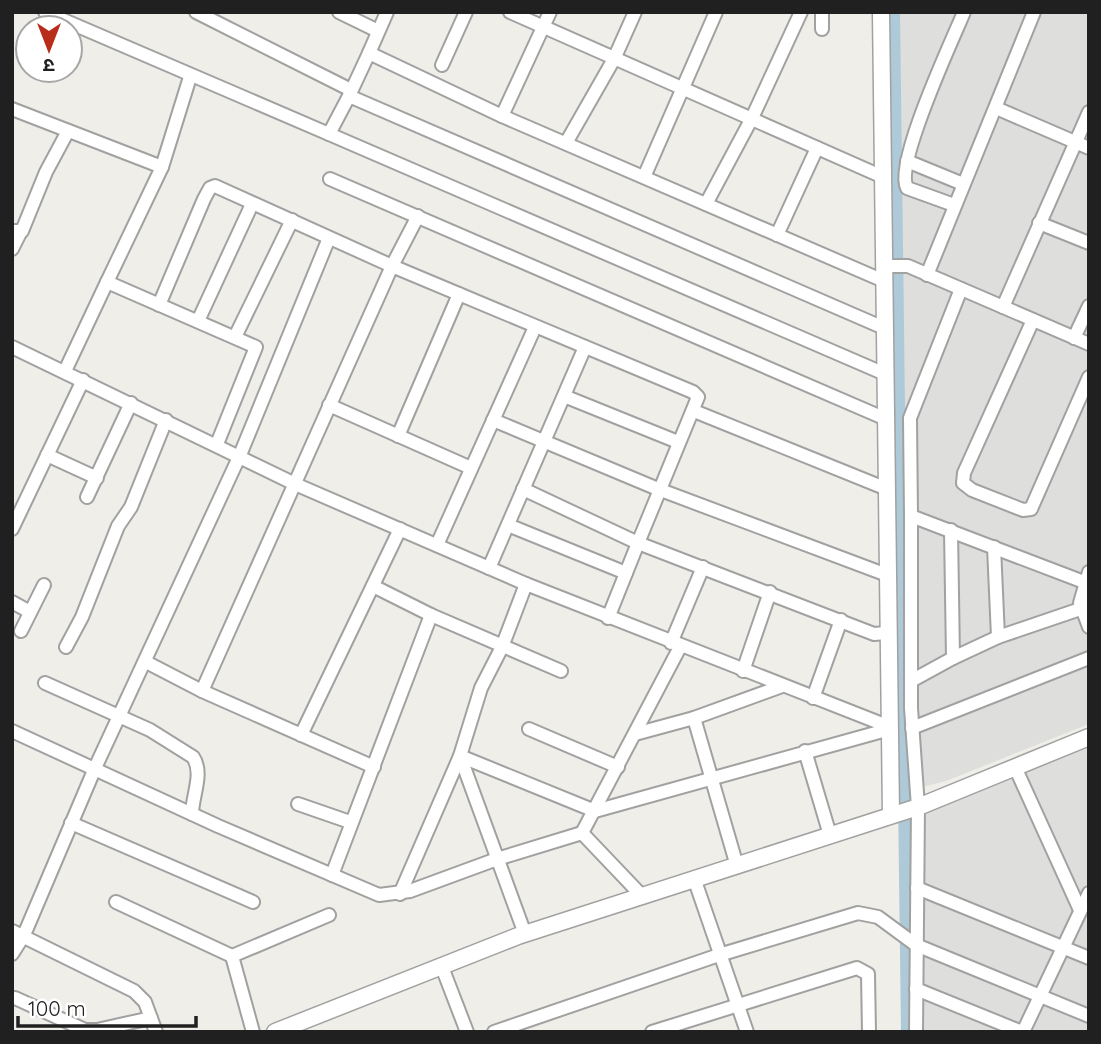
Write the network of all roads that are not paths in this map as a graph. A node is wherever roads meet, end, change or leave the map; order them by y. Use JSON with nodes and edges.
{"nodes":[{"id":1,"x":45,"y":12,"type":"edge"},
{"id":2,"x":196,"y":12,"type":"edge"},
{"id":3,"x":339,"y":12,"type":"edge"},
{"id":4,"x":387,"y":12,"type":"edge"},
{"id":5,"x":466,"y":12,"type":"edge"},
{"id":6,"x":510,"y":12,"type":"edge"},
{"id":7,"x":550,"y":12,"type":"edge"},
{"id":8,"x":635,"y":12,"type":"edge"},
{"id":9,"x":716,"y":12,"type":"edge"},
{"id":10,"x":802,"y":12,"type":"edge"},
{"id":11,"x":822,"y":12,"type":"edge"},
{"id":12,"x":881,"y":12,"type":"edge"},
{"id":13,"x":964,"y":12,"type":"edge"},
{"id":14,"x":1034,"y":12,"type":"edge"},
{"id":15,"x":544,"y":27,"type":"junction"},
{"id":16,"x":822,"y":29,"type":"dead end"},
{"id":17,"x":378,"y":31,"type":"junction"},
{"id":18,"x":369,"y":53,"type":"junction"},
{"id":19,"x":614,"y":59,"type":"junction"},
{"id":20,"x":442,"y":65,"type":"dead end"},
{"id":21,"x":190,"y":77,"type":"junction"},
{"id":22,"x":683,"y":88,"type":"junction"},
{"id":23,"x":350,"y":93,"type":"junction"},
{"id":24,"x":996,"y":108,"type":"junction"},
{"id":25,"x":12,"y":109,"type":"edge"},
{"id":26,"x":1089,"y":112,"type":"edge"},
{"id":27,"x":502,"y":116,"type":"junction"},
{"id":28,"x":752,"y":118,"type":"junction"},
{"id":29,"x":68,"y":131,"type":"junction"},
{"id":30,"x":329,"y":134,"type":"junction"},
{"id":31,"x":1074,"y":142,"type":"junction"},
{"id":32,"x":566,"y":143,"type":"junction"},
{"id":33,"x":817,"y":148,"type":"junction"},
{"id":34,"x":1089,"y":148,"type":"edge"},
{"id":35,"x":907,"y":161,"type":"junction"},
{"id":36,"x":162,"y":167,"type":"junction"},
{"id":37,"x":644,"y":177,"type":"junction"},
{"id":38,"x":883,"y":177,"type":"junction"},
{"id":39,"x":330,"y":179,"type":"dead end"},
{"id":40,"x":963,"y":184,"type":"junction"},
{"id":41,"x":252,"y":204,"type":"junction"},
{"id":42,"x":706,"y":204,"type":"junction"},
{"id":43,"x":954,"y":205,"type":"junction"},
{"id":44,"x":418,"y":216,"type":"junction"},
{"id":45,"x":292,"y":220,"type":"junction"},
{"id":46,"x":1039,"y":223,"type":"junction"},
{"id":47,"x":16,"y":232,"type":"edge"},
{"id":48,"x":777,"y":235,"type":"junction"},
{"id":49,"x":329,"y":238,"type":"junction"},
{"id":50,"x":1089,"y":243,"type":"edge"},
{"id":51,"x":12,"y":249,"type":"edge"},
{"id":52,"x":392,"y":266,"type":"junction"},
{"id":53,"x":887,"y":271,"type":"junction"},
{"id":54,"x":927,"y":275,"type":"junction"},
{"id":55,"x":107,"y":282,"type":"junction"},
{"id":56,"x":961,"y":289,"type":"junction"},
{"id":57,"x":459,"y":294,"type":"junction"},
{"id":58,"x":159,"y":305,"type":"junction"},
{"id":59,"x":1089,"y":306,"type":"edge"},
{"id":60,"x":1003,"y":307,"type":"junction"},
{"id":61,"x":1033,"y":320,"type":"junction"},
{"id":62,"x":198,"y":321,"type":"junction"},
{"id":63,"x":535,"y":327,"type":"junction"},
{"id":64,"x":884,"y":328,"type":"junction"},
{"id":65,"x":234,"y":337,"type":"junction"},
{"id":66,"x":1074,"y":338,"type":"junction"},
{"id":67,"x":1089,"y":344,"type":"edge"},
{"id":68,"x":12,"y":347,"type":"edge"},
{"id":69,"x":585,"y":347,"type":"junction"},
{"id":70,"x":65,"y":371,"type":"junction"},
{"id":71,"x":886,"y":374,"type":"junction"},
{"id":72,"x":1089,"y":377,"type":"edge"},
{"id":73,"x":83,"y":380,"type":"junction"},
{"id":74,"x":564,"y":396,"type":"junction"},
{"id":75,"x":131,"y":403,"type":"junction"},
{"id":76,"x":329,"y":405,"type":"junction"},
{"id":77,"x":694,"y":411,"type":"junction"},
{"id":78,"x":886,"y":419,"type":"junction"},
{"id":79,"x":166,"y":420,"type":"junction"},
{"id":80,"x":493,"y":421,"type":"junction"},
{"id":81,"x":398,"y":436,"type":"junction"},
{"id":82,"x":544,"y":441,"type":"junction"},
{"id":83,"x":678,"y":442,"type":"junction"},
{"id":84,"x":217,"y":444,"type":"junction"},
{"id":85,"x":47,"y":455,"type":"junction"},
{"id":86,"x":240,"y":455,"type":"junction"},
{"id":87,"x":471,"y":468,"type":"junction"},
{"id":88,"x":97,"y":478,"type":"junction"},
{"id":89,"x":295,"y":484,"type":"junction"},
{"id":90,"x":523,"y":489,"type":"junction"},
{"id":91,"x":658,"y":489,"type":"junction"},
{"id":92,"x":887,"y":489,"type":"junction"},
{"id":93,"x":87,"y":497,"type":"dead end"},
{"id":94,"x":911,"y":516,"type":"junction"},
{"id":95,"x":508,"y":525,"type":"junction"},
{"id":96,"x":12,"y":529,"type":"edge"},
{"id":97,"x":400,"y":529,"type":"junction"},
{"id":98,"x":951,"y":530,"type":"junction"},
{"id":99,"x":638,"y":543,"type":"junction"},
{"id":100,"x":437,"y":545,"type":"junction"},
{"id":101,"x":994,"y":547,"type":"junction"},
{"id":102,"x":703,"y":567,"type":"junction"},
{"id":103,"x":489,"y":568,"type":"junction"},
{"id":104,"x":626,"y":573,"type":"junction"},
{"id":105,"x":887,"y":575,"type":"junction"},
{"id":106,"x":1087,"y":577,"type":"edge"},
{"id":107,"x":526,"y":584,"type":"junction"},
{"id":108,"x":44,"y":585,"type":"dead end"},
{"id":109,"x":373,"y":586,"type":"junction"},
{"id":110,"x":770,"y":592,"type":"junction"},
{"id":111,"x":12,"y":602,"type":"edge"},
{"id":112,"x":1084,"y":608,"type":"edge"},
{"id":113,"x":30,"y":612,"type":"junction"},
{"id":114,"x":431,"y":615,"type":"junction"},
{"id":115,"x":608,"y":618,"type":"junction"},
{"id":116,"x":841,"y":620,"type":"junction"},
{"id":117,"x":1089,"y":627,"type":"edge"},
{"id":118,"x":21,"y":631,"type":"dead end"},
{"id":119,"x":886,"y":634,"type":"junction"},
{"id":120,"x":998,"y":638,"type":"junction"},
{"id":121,"x":676,"y":645,"type":"junction"},
{"id":122,"x":66,"y":647,"type":"dead end"},
{"id":123,"x":502,"y":647,"type":"junction"},
{"id":124,"x":953,"y":658,"type":"junction"},
{"id":125,"x":1089,"y":658,"type":"edge"},
{"id":126,"x":146,"y":662,"type":"junction"},
{"id":127,"x":561,"y":671,"type":"dead end"},
{"id":128,"x":743,"y":671,"type":"junction"},
{"id":129,"x":911,"y":681,"type":"junction"},
{"id":130,"x":45,"y":683,"type":"dead end"},
{"id":131,"x":782,"y":686,"type":"junction"},
{"id":132,"x":202,"y":691,"type":"junction"},
{"id":133,"x":813,"y":698,"type":"junction"},
{"id":134,"x":120,"y":717,"type":"junction"},
{"id":135,"x":694,"y":719,"type":"junction"},
{"id":136,"x":890,"y":728,"type":"junction"},
{"id":137,"x":912,"y":728,"type":"junction"},
{"id":138,"x":529,"y":729,"type":"dead end"},
{"id":139,"x":12,"y":732,"type":"edge"},
{"id":140,"x":635,"y":734,"type":"junction"},
{"id":141,"x":302,"y":735,"type":"junction"},
{"id":142,"x":1089,"y":737,"type":"edge"},
{"id":143,"x":805,"y":751,"type":"junction"},
{"id":144,"x":460,"y":756,"type":"junction"},
{"id":145,"x":374,"y":767,"type":"junction"},
{"id":146,"x":618,"y":767,"type":"junction"},
{"id":147,"x":1015,"y":767,"type":"junction"},
{"id":148,"x":95,"y":768,"type":"junction"},
{"id":149,"x":712,"y":779,"type":"junction"},
{"id":150,"x":298,"y":804,"type":"dead end"},
{"id":151,"x":916,"y":808,"type":"junction"},
{"id":152,"x":595,"y":811,"type":"junction"},
{"id":153,"x":192,"y":814,"type":"junction"},
{"id":154,"x":892,"y":814,"type":"junction"},
{"id":155,"x":350,"y":822,"type":"junction"},
{"id":156,"x":71,"y":823,"type":"junction"},
{"id":157,"x":582,"y":833,"type":"junction"},
{"id":158,"x":830,"y":835,"type":"junction"},
{"id":159,"x":497,"y":859,"type":"junction"},
{"id":160,"x":737,"y":866,"type":"junction"},
{"id":161,"x":332,"y":875,"type":"junction"},
{"id":162,"x":695,"y":881,"type":"junction"},
{"id":163,"x":917,"y":888,"type":"junction"},
{"id":164,"x":1089,"y":893,"type":"edge"},
{"id":165,"x":400,"y":894,"type":"junction"},
{"id":166,"x":643,"y":897,"type":"junction"},
{"id":167,"x":116,"y":902,"type":"dead end"},
{"id":168,"x":253,"y":902,"type":"dead end"},
{"id":169,"x":1080,"y":910,"type":"junction"},
{"id":170,"x":329,"y":915,"type":"dead end"},
{"id":171,"x":18,"y":933,"type":"edge"},
{"id":172,"x":525,"y":934,"type":"junction"},
{"id":173,"x":916,"y":945,"type":"junction"},
{"id":174,"x":1063,"y":947,"type":"junction"},
{"id":175,"x":12,"y":954,"type":"edge"},
{"id":176,"x":719,"y":955,"type":"junction"},
{"id":177,"x":232,"y":956,"type":"junction"},
{"id":178,"x":1089,"y":958,"type":"edge"},
{"id":179,"x":442,"y":967,"type":"junction"},
{"id":180,"x":916,"y":989,"type":"junction"},
{"id":181,"x":1040,"y":995,"type":"junction"},
{"id":182,"x":15,"y":998,"type":"dead end"},
{"id":183,"x":736,"y":1005,"type":"junction"},
{"id":184,"x":1089,"y":1016,"type":"edge"},
{"id":185,"x":151,"y":1018,"type":"junction"},
{"id":186,"x":156,"y":1032,"type":"edge"},
{"id":187,"x":253,"y":1032,"type":"edge"},
{"id":188,"x":275,"y":1032,"type":"edge"},
{"id":189,"x":467,"y":1032,"type":"edge"},
{"id":190,"x":494,"y":1032,"type":"edge"},
{"id":191,"x":652,"y":1032,"type":"edge"},
{"id":192,"x":747,"y":1032,"type":"edge"},
{"id":193,"x":869,"y":1032,"type":"edge"},
{"id":194,"x":916,"y":1032,"type":"edge"},
{"id":195,"x":1022,"y":1032,"type":"edge"}],
"edges":[{"from":1,"to":21,"type":"street"},
{"from":2,"to":23,"type":"street"},
{"from":3,"to":17,"type":"street"},
{"from":4,"to":17,"type":"street"},
{"from":5,"to":20,"type":"street"},
{"from":6,"to":15,"type":"street"},
{"from":7,"to":15,"type":"street"},
{"from":8,"to":19,"type":"street"},
{"from":9,"to":22,"type":"street"},
{"from":10,"to":28,"type":"street"},
{"from":11,"to":16,"type":"street"},
{"from":12,"to":38,"type":"street"},
{"from":13,"to":35,"type":"street"},
{"from":14,"to":24,"type":"street"},
{"from":15,"to":19,"type":"street"},
{"from":15,"to":27,"type":"street"},
{"from":17,"to":18,"type":"street"},
{"from":18,"to":23,"type":"street"},
{"from":18,"to":27,"type":"street"},
{"from":19,"to":22,"type":"street"},
{"from":19,"to":32,"type":"street"},
{"from":21,"to":30,"type":"street"},
{"from":21,"to":36,"type":"street"},
{"from":22,"to":28,"type":"street"},
{"from":22,"to":37,"type":"street"},
{"from":23,"to":30,"type":"street"},
{"from":23,"to":64,"type":"street"},
{"from":24,"to":31,"type":"street"},
{"from":24,"to":40,"type":"street"},
{"from":25,"to":29,"type":"street"},
{"from":26,"to":31,"type":"street"},
{"from":27,"to":32,"type":"street"},
{"from":28,"to":33,"type":"street"},
{"from":28,"to":42,"type":"street"},
{"from":29,"to":36,"type":"street"},
{"from":29,"to":47,"type":"street"},
{"from":30,"to":71,"type":"street"},
{"from":31,"to":34,"type":"street"},
{"from":31,"to":46,"type":"street"},
{"from":32,"to":37,"type":"street"},
{"from":33,"to":38,"type":"street"},
{"from":33,"to":48,"type":"street"},
{"from":35,"to":40,"type":"street"},
{"from":35,"to":43,"type":"street"},
{"from":36,"to":55,"type":"street"},
{"from":37,"to":42,"type":"street"},
{"from":38,"to":53,"type":"street"},
{"from":39,"to":44,"type":"street"},
{"from":40,"to":43,"type":"street"},
{"from":41,"to":45,"type":"street"},
{"from":41,"to":58,"type":"street"},
{"from":41,"to":62,"type":"street"},
{"from":42,"to":48,"type":"street"},
{"from":43,"to":54,"type":"street"},
{"from":44,"to":52,"type":"street"},
{"from":44,"to":78,"type":"street"},
{"from":45,"to":49,"type":"street"},
{"from":45,"to":65,"type":"street"},
{"from":46,"to":50,"type":"street"},
{"from":46,"to":60,"type":"street"},
{"from":47,"to":51,"type":"street"},
{"from":48,"to":53,"type":"street"},
{"from":49,"to":52,"type":"street"},
{"from":49,"to":86,"type":"street"},
{"from":52,"to":57,"type":"street"},
{"from":52,"to":76,"type":"street"},
{"from":53,"to":54,"type":"street"},
{"from":53,"to":64,"type":"street"},
{"from":54,"to":56,"type":"street"},
{"from":55,"to":58,"type":"street"},
{"from":55,"to":70,"type":"street"},
{"from":56,"to":60,"type":"street"},
{"from":56,"to":94,"type":"street"},
{"from":57,"to":63,"type":"street"},
{"from":57,"to":81,"type":"street"},
{"from":58,"to":62,"type":"street"},
{"from":59,"to":66,"type":"street"},
{"from":60,"to":61,"type":"street"},
{"from":61,"to":66,"type":"street"},
{"from":61,"to":72,"type":"street"},
{"from":62,"to":65,"type":"street"},
{"from":63,"to":69,"type":"street"},
{"from":63,"to":80,"type":"street"},
{"from":64,"to":71,"type":"street"},
{"from":65,"to":84,"type":"street"},
{"from":66,"to":67,"type":"street"},
{"from":68,"to":70,"type":"street"},
{"from":69,"to":74,"type":"street"},
{"from":69,"to":77,"type":"street"},
{"from":70,"to":73,"type":"street"},
{"from":71,"to":78,"type":"street"},
{"from":73,"to":75,"type":"street"},
{"from":73,"to":85,"type":"street"},
{"from":74,"to":82,"type":"street"},
{"from":74,"to":83,"type":"street"},
{"from":75,"to":79,"type":"street"},
{"from":75,"to":88,"type":"street"},
{"from":76,"to":81,"type":"street"},
{"from":76,"to":89,"type":"street"},
{"from":77,"to":83,"type":"street"},
{"from":77,"to":92,"type":"street"},
{"from":78,"to":92,"type":"street"},
{"from":79,"to":84,"type":"street"},
{"from":79,"to":122,"type":"street"},
{"from":80,"to":82,"type":"street"},
{"from":80,"to":87,"type":"street"},
{"from":81,"to":87,"type":"street"},
{"from":82,"to":90,"type":"street"},
{"from":82,"to":91,"type":"street"},
{"from":83,"to":91,"type":"street"},
{"from":84,"to":86,"type":"street"},
{"from":85,"to":88,"type":"street"},
{"from":85,"to":96,"type":"street"},
{"from":86,"to":89,"type":"street"},
{"from":86,"to":126,"type":"street"},
{"from":87,"to":100,"type":"street"},
{"from":88,"to":93,"type":"street"},
{"from":89,"to":97,"type":"street"},
{"from":89,"to":132,"type":"street"},
{"from":90,"to":95,"type":"street"},
{"from":90,"to":99,"type":"street"},
{"from":91,"to":99,"type":"street"},
{"from":91,"to":105,"type":"street"},
{"from":92,"to":105,"type":"street"},
{"from":94,"to":98,"type":"street"},
{"from":94,"to":129,"type":"street"},
{"from":95,"to":103,"type":"street"},
{"from":95,"to":104,"type":"street"},
{"from":97,"to":100,"type":"street"},
{"from":97,"to":109,"type":"street"},
{"from":98,"to":101,"type":"street"},
{"from":98,"to":124,"type":"street"},
{"from":99,"to":102,"type":"street"},
{"from":99,"to":104,"type":"street"},
{"from":100,"to":103,"type":"street"},
{"from":101,"to":106,"type":"street"},
{"from":101,"to":120,"type":"street"},
{"from":102,"to":110,"type":"street"},
{"from":102,"to":121,"type":"street"},
{"from":103,"to":107,"type":"street"},
{"from":104,"to":115,"type":"street"},
{"from":105,"to":119,"type":"street"},
{"from":106,"to":112,"type":"street"},
{"from":107,"to":115,"type":"street"},
{"from":107,"to":123,"type":"street"},
{"from":108,"to":113,"type":"street"},
{"from":109,"to":114,"type":"street"},
{"from":109,"to":141,"type":"street"},
{"from":110,"to":116,"type":"street"},
{"from":110,"to":128,"type":"street"},
{"from":111,"to":113,"type":"street"},
{"from":112,"to":117,"type":"street"},
{"from":112,"to":120,"type":"street"},
{"from":113,"to":118,"type":"street"},
{"from":114,"to":123,"type":"street"},
{"from":114,"to":145,"type":"street"},
{"from":115,"to":121,"type":"street"},
{"from":116,"to":119,"type":"street"},
{"from":116,"to":133,"type":"street"},
{"from":119,"to":136,"type":"street"},
{"from":120,"to":124,"type":"street"},
{"from":121,"to":128,"type":"street"},
{"from":121,"to":140,"type":"street"},
{"from":123,"to":127,"type":"street"},
{"from":123,"to":144,"type":"street"},
{"from":124,"to":129,"type":"street"},
{"from":125,"to":137,"type":"street"},
{"from":126,"to":132,"type":"street"},
{"from":126,"to":134,"type":"street"},
{"from":128,"to":131,"type":"street"},
{"from":129,"to":137,"type":"street"},
{"from":130,"to":134,"type":"street"},
{"from":131,"to":133,"type":"street"},
{"from":131,"to":135,"type":"street"},
{"from":132,"to":141,"type":"street"},
{"from":133,"to":136,"type":"street"},
{"from":134,"to":148,"type":"street"},
{"from":134,"to":153,"type":"street"},
{"from":135,"to":140,"type":"street"},
{"from":135,"to":149,"type":"street"},
{"from":136,"to":143,"type":"street"},
{"from":136,"to":154,"type":"street"},
{"from":137,"to":151,"type":"street"},
{"from":138,"to":146,"type":"street"},
{"from":139,"to":148,"type":"street"},
{"from":140,"to":146,"type":"street"},
{"from":141,"to":145,"type":"street"},
{"from":142,"to":147,"type":"street"},
{"from":143,"to":149,"type":"street"},
{"from":143,"to":158,"type":"street"},
{"from":144,"to":152,"type":"street"},
{"from":144,"to":159,"type":"street"},
{"from":144,"to":165,"type":"street"},
{"from":145,"to":155,"type":"street"},
{"from":146,"to":152,"type":"street"},
{"from":147,"to":151,"type":"street"},
{"from":147,"to":169,"type":"street"},
{"from":148,"to":153,"type":"street"},
{"from":148,"to":156,"type":"street"},
{"from":149,"to":152,"type":"street"},
{"from":149,"to":160,"type":"street"},
{"from":150,"to":155,"type":"street"},
{"from":151,"to":154,"type":"street"},
{"from":151,"to":163,"type":"street"},
{"from":152,"to":157,"type":"street"},
{"from":153,"to":161,"type":"street"},
{"from":154,"to":158,"type":"street"},
{"from":155,"to":161,"type":"street"},
{"from":156,"to":168,"type":"street"},
{"from":156,"to":171,"type":"street"},
{"from":157,"to":159,"type":"street"},
{"from":157,"to":166,"type":"street"},
{"from":158,"to":160,"type":"street"},
{"from":159,"to":165,"type":"street"},
{"from":159,"to":172,"type":"street"},
{"from":160,"to":162,"type":"street"},
{"from":161,"to":165,"type":"street"},
{"from":162,"to":166,"type":"street"},
{"from":162,"to":176,"type":"street"},
{"from":163,"to":173,"type":"street"},
{"from":163,"to":174,"type":"street"},
{"from":164,"to":169,"type":"street"},
{"from":166,"to":172,"type":"street"},
{"from":167,"to":177,"type":"street"},
{"from":169,"to":174,"type":"street"},
{"from":170,"to":177,"type":"street"},
{"from":171,"to":175,"type":"street"},
{"from":171,"to":185,"type":"street"},
{"from":172,"to":179,"type":"street"},
{"from":173,"to":176,"type":"street"},
{"from":173,"to":180,"type":"street"},
{"from":173,"to":181,"type":"street"},
{"from":174,"to":178,"type":"street"},
{"from":174,"to":181,"type":"street"},
{"from":176,"to":183,"type":"street"},
{"from":176,"to":190,"type":"street"},
{"from":177,"to":187,"type":"street"},
{"from":179,"to":188,"type":"street"},
{"from":179,"to":189,"type":"street"},
{"from":180,"to":194,"type":"street"},
{"from":180,"to":195,"type":"street"},
{"from":181,"to":184,"type":"street"},
{"from":181,"to":195,"type":"street"},
{"from":182,"to":185,"type":"street"},
{"from":183,"to":191,"type":"street"},
{"from":183,"to":192,"type":"street"},
{"from":183,"to":193,"type":"street"},
{"from":185,"to":186,"type":"street"}]}
